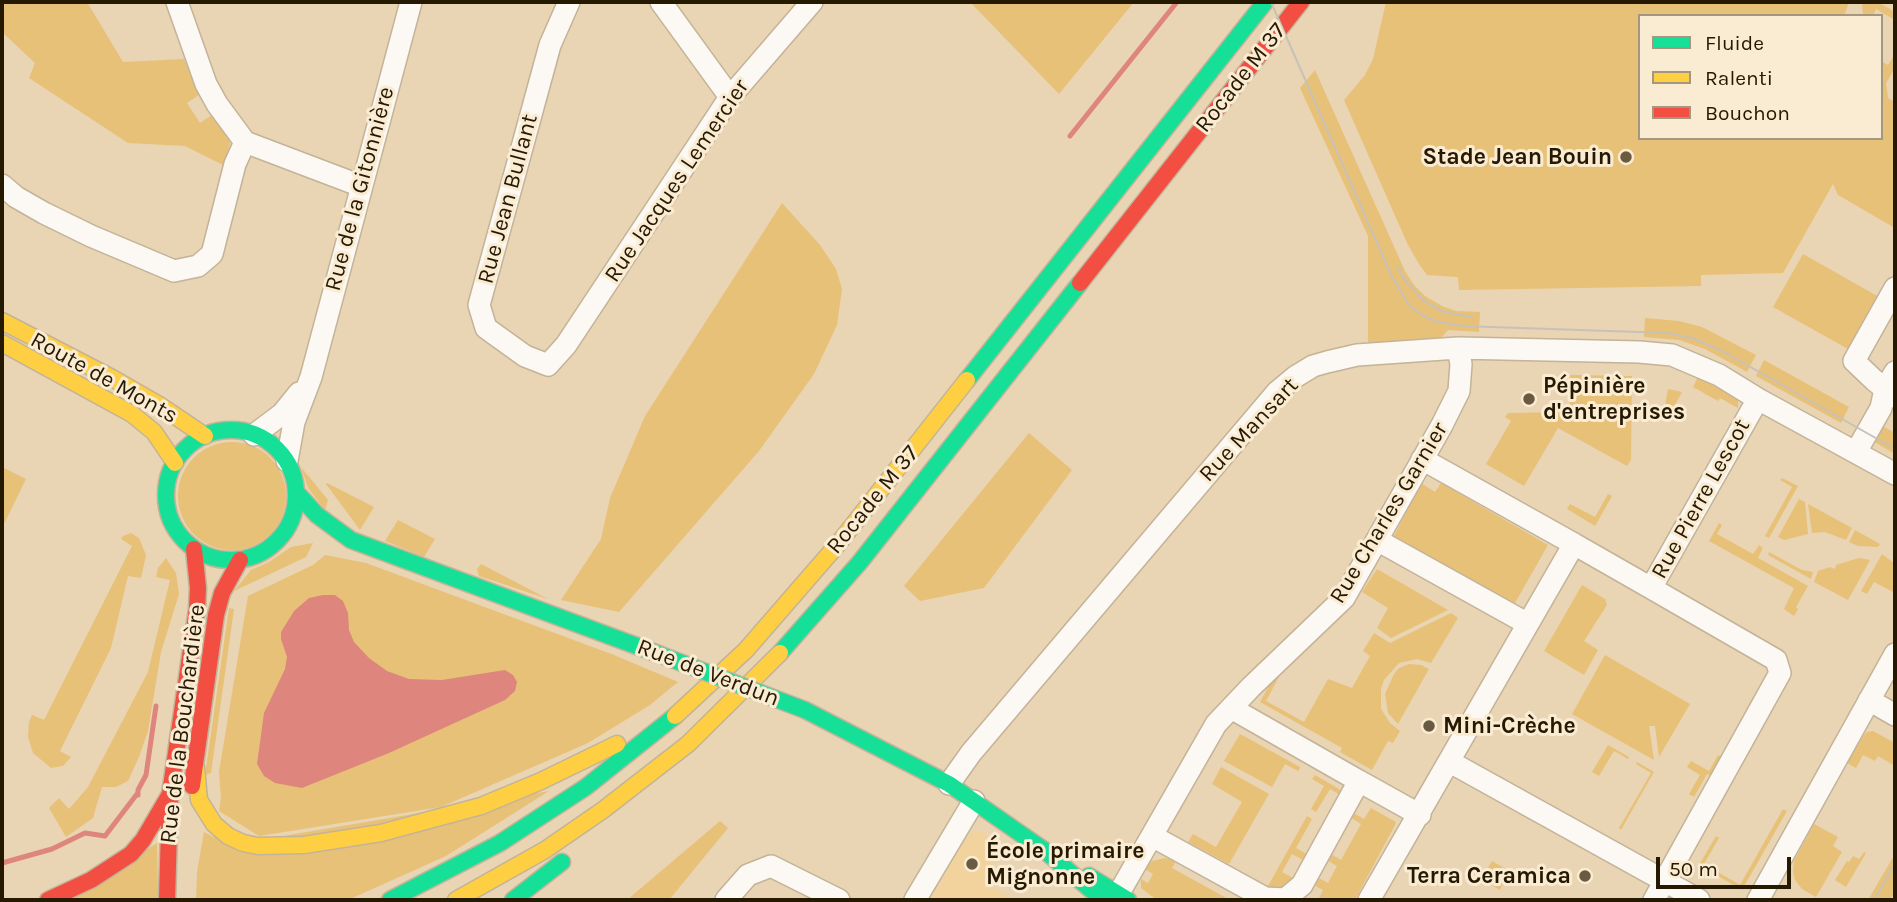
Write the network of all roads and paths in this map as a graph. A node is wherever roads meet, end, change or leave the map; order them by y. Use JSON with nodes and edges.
{"nodes":[{"id":1,"x":177,"y":2,"type":"edge"},
{"id":2,"x":411,"y":2,"type":"edge"},
{"id":3,"x":569,"y":2,"type":"edge"},
{"id":4,"x":662,"y":2,"type":"edge"},
{"id":5,"x":812,"y":2,"type":"edge"},
{"id":6,"x":1265,"y":2,"type":"edge"},
{"id":7,"x":1301,"y":2,"type":"edge"},
{"id":8,"x":730,"y":97,"type":"junction"},
{"id":9,"x":245,"y":142,"type":"junction"},
{"id":10,"x":2,"y":185,"type":"edge"},
{"id":11,"x":361,"y":186,"type":"junction"},
{"id":12,"x":1895,"y":288,"type":"edge"},
{"id":13,"x":2,"y":321,"type":"edge"},
{"id":14,"x":2,"y":344,"type":"edge"},
{"id":15,"x":1458,"y":348,"type":"junction"},
{"id":16,"x":548,"y":365,"type":"joint"},
{"id":17,"x":311,"y":377,"type":"junction"},
{"id":18,"x":1892,"y":386,"type":"edge"},
{"id":19,"x":1758,"y":399,"type":"junction"},
{"id":20,"x":254,"y":435,"type":"junction"},
{"id":21,"x":205,"y":436,"type":"junction"},
{"id":22,"x":1856,"y":452,"type":"junction"},
{"id":23,"x":1422,"y":459,"type":"junction"},
{"id":24,"x":287,"y":461,"type":"junction"},
{"id":25,"x":175,"y":463,"type":"junction"},
{"id":26,"x":1895,"y":474,"type":"edge"},
{"id":27,"x":296,"y":492,"type":"junction"},
{"id":28,"x":304,"y":537,"type":"dead end"},
{"id":29,"x":323,"y":538,"type":"dead end"},
{"id":30,"x":280,"y":539,"type":"junction"},
{"id":31,"x":351,"y":540,"type":"junction"},
{"id":32,"x":1377,"y":540,"type":"junction"},
{"id":33,"x":1574,"y":544,"type":"junction"},
{"id":34,"x":194,"y":549,"type":"junction"},
{"id":35,"x":240,"y":560,"type":"junction"},
{"id":36,"x":1651,"y":588,"type":"junction"},
{"id":37,"x":1528,"y":624,"type":"junction"},
{"id":38,"x":1895,"y":654,"type":"edge"},
{"id":39,"x":1869,"y":701,"type":"junction"},
{"id":40,"x":1231,"y":708,"type":"junction"},
{"id":41,"x":1895,"y":715,"type":"edge"},
{"id":42,"x":669,"y":722,"type":"junction"},
{"id":43,"x":1450,"y":762,"type":"junction"},
{"id":44,"x":196,"y":768,"type":"junction"},
{"id":45,"x":654,"y":772,"type":"junction"},
{"id":46,"x":1359,"y":781,"type":"junction"},
{"id":47,"x":949,"y":784,"type":"junction"},
{"id":48,"x":170,"y":794,"type":"junction"},
{"id":49,"x":974,"y":800,"type":"junction"},
{"id":50,"x":189,"y":806,"type":"dead end"},
{"id":51,"x":1420,"y":815,"type":"junction"},
{"id":52,"x":185,"y":831,"type":"dead end"},
{"id":53,"x":594,"y":835,"type":"dead end"},
{"id":54,"x":1152,"y":836,"type":"junction"},
{"id":55,"x":575,"y":852,"type":"dead end"},
{"id":56,"x":1665,"y":881,"type":"junction"},
{"id":57,"x":1116,"y":899,"type":"edge"},
{"id":58,"x":48,"y":900,"type":"edge"},
{"id":59,"x":167,"y":900,"type":"edge"},
{"id":60,"x":180,"y":900,"type":"edge"},
{"id":61,"x":390,"y":900,"type":"edge"},
{"id":62,"x":456,"y":900,"type":"edge"},
{"id":63,"x":513,"y":900,"type":"edge"},
{"id":64,"x":726,"y":900,"type":"edge"},
{"id":65,"x":839,"y":900,"type":"edge"},
{"id":66,"x":915,"y":900,"type":"edge"},
{"id":67,"x":1369,"y":900,"type":"edge"},
{"id":68,"x":1654,"y":900,"type":"edge"},
{"id":69,"x":1699,"y":900,"type":"edge"},
{"id":70,"x":1758,"y":900,"type":"edge"}],
"edges":[{"from":1,"to":9,"type":"street"},
{"from":2,"to":11,"type":"street","name":"Rue de la Gitonnière"},
{"from":3,"to":16,"type":"street","name":"Rue Jean Bullant"},
{"from":4,"to":8,"type":"street"},
{"from":5,"to":8,"type":"street","name":"Rue Jacques Lemercier"},
{"from":6,"to":42,"type":"main road","name":"Rocade M 37"},
{"from":7,"to":45,"type":"main road","name":"Rocade M 37"},
{"from":8,"to":16,"type":"street","name":"Rue Jacques Lemercier"},
{"from":9,"to":10,"type":"street"},
{"from":9,"to":11,"type":"street"},
{"from":11,"to":17,"type":"street","name":"Rue de la Gitonnière"},
{"from":12,"to":18,"type":"street"},
{"from":13,"to":21,"type":"main road","name":"Route de Monts"},
{"from":14,"to":25,"type":"main road","name":"Route de Monts"},
{"from":15,"to":19,"type":"street","name":"Rue Mansart"},
{"from":15,"to":23,"type":"street","name":"Rue Charles Garnier"},
{"from":15,"to":47,"type":"street","name":"Rue Mansart"},
{"from":17,"to":20,"type":"street","name":"Rue de la Gitonnière"},
{"from":17,"to":24,"type":"street","name":"Rue de la Gitonnière"},
{"from":18,"to":22,"type":"street"},
{"from":19,"to":22,"type":"street","name":"Rue Mansart"},
{"from":19,"to":36,"type":"street","name":"Rue Pierre Lescot"},
{"from":20,"to":21,"type":"main road"},
{"from":20,"to":24,"type":"main road"},
{"from":21,"to":25,"type":"main road"},
{"from":22,"to":26,"type":"street","name":"Rue Mansart"},
{"from":23,"to":32,"type":"street","name":"Rue Charles Garnier"},
{"from":23,"to":33,"type":"street"},
{"from":24,"to":27,"type":"main road"},
{"from":25,"to":34,"type":"main road"},
{"from":27,"to":30,"type":"main road"},
{"from":27,"to":31,"type":"main road","name":"Rue de Verdun"},
{"from":28,"to":30,"type":"main road"},
{"from":29,"to":31,"type":"main road","name":"Rue de Verdun"},
{"from":30,"to":35,"type":"main road"},
{"from":31,"to":47,"type":"main road","name":"Rue de Verdun","bridge":true},
{"from":32,"to":37,"type":"street"},
{"from":32,"to":40,"type":"street","name":"Rue Charles Garnier"},
{"from":33,"to":36,"type":"street"},
{"from":33,"to":37,"type":"street"},
{"from":34,"to":35,"type":"main road"},
{"from":34,"to":48,"type":"main road","name":"Rue de la Bouchardière"},
{"from":35,"to":44,"type":"main road","name":"Rue de la Bouchardière"},
{"from":36,"to":56,"type":"street","name":"Rue Pierre Lescot"},
{"from":37,"to":43,"type":"street"},
{"from":38,"to":39,"type":"street"},
{"from":39,"to":41,"type":"street"},
{"from":39,"to":70,"type":"street"},
{"from":40,"to":46,"type":"street"},
{"from":40,"to":54,"type":"street","name":"Rue Charles Garnier"},
{"from":42,"to":44,"type":"main road"},
{"from":42,"to":61,"type":"main road","name":"Rocade M 37"},
{"from":43,"to":51,"type":"street"},
{"from":43,"to":56,"type":"street"},
{"from":44,"to":50,"type":"main road","name":"Rue de la Bouchardière"},
{"from":45,"to":53,"type":"main road"},
{"from":45,"to":62,"type":"main road","name":"Rocade M 37"},
{"from":46,"to":51,"type":"street"},
{"from":46,"to":54,"type":"street"},
{"from":47,"to":49,"type":"main road","name":"Rue de Verdun"},
{"from":48,"to":58,"type":"main road"},
{"from":48,"to":59,"type":"main road","name":"Rue de la Bouchardière"},
{"from":49,"to":57,"type":"main road","name":"Rue de Verdun"},
{"from":49,"to":66,"type":"street"},
{"from":51,"to":67,"type":"street"},
{"from":52,"to":60,"type":"main road","name":"Rue de la Bouchardière"},
{"from":54,"to":57,"type":"street","name":"Rue Charles Garnier"},
{"from":55,"to":63,"type":"main road"},
{"from":56,"to":68,"type":"street","name":"Rue Pierre Lescot"},
{"from":56,"to":69,"type":"street"},
{"from":64,"to":65,"type":"street"}]}
